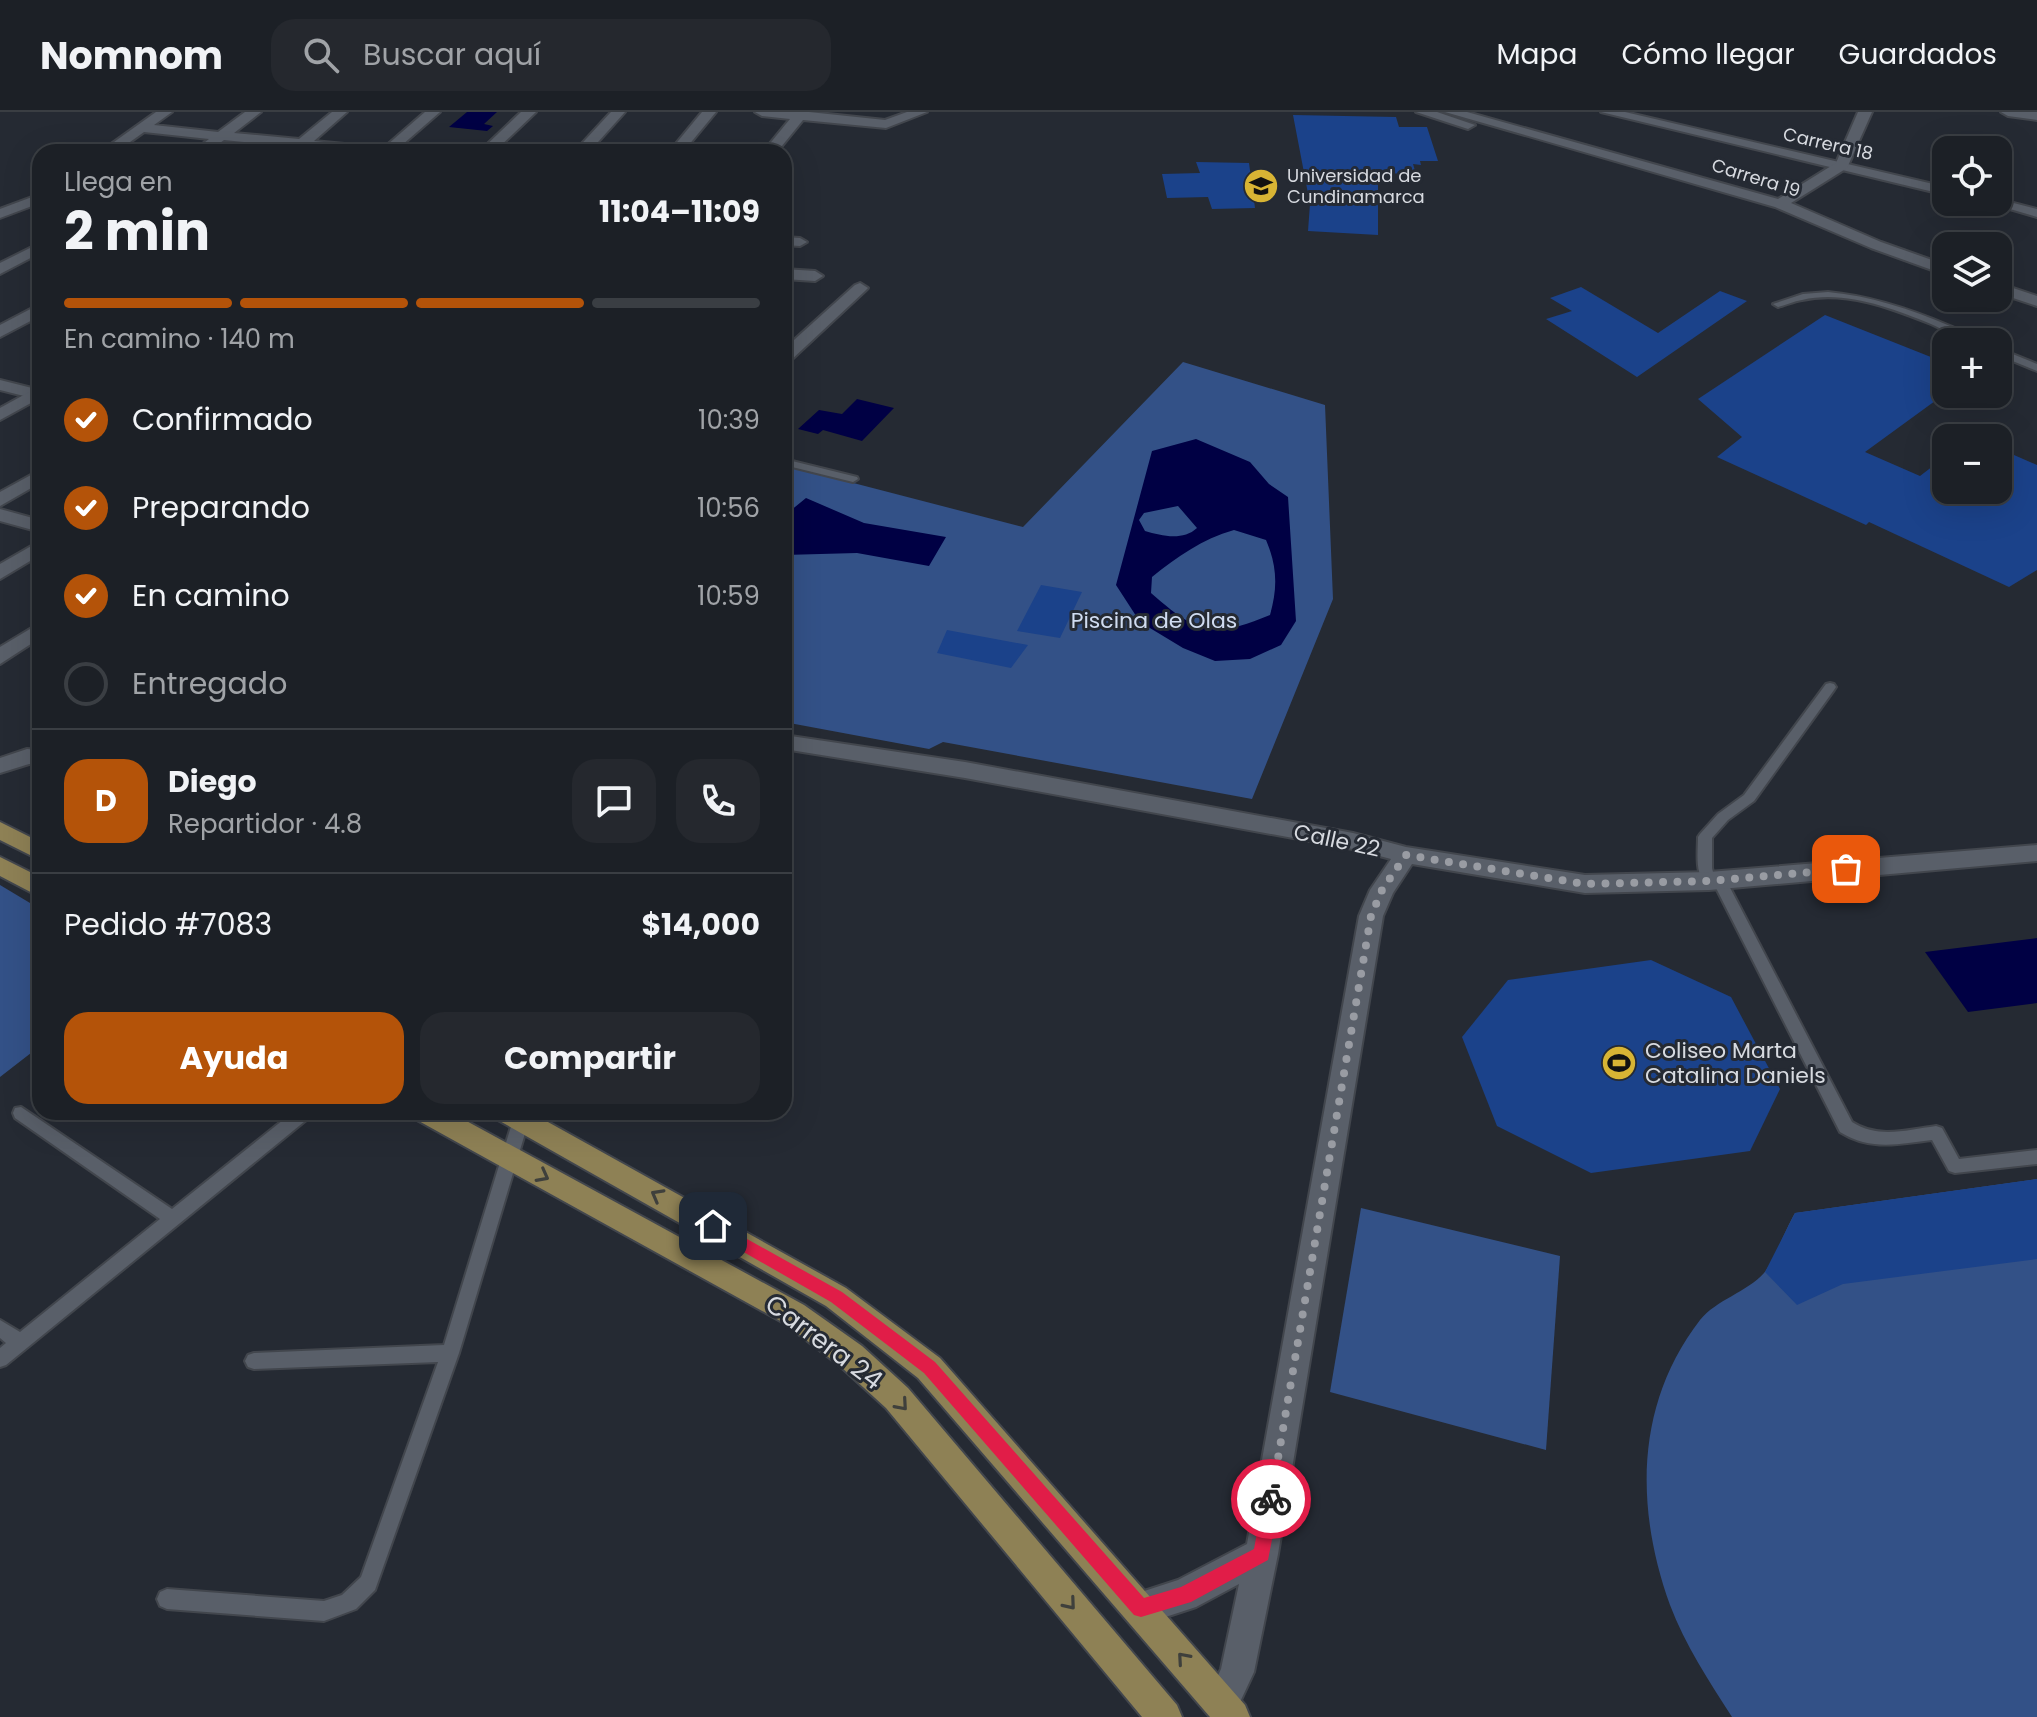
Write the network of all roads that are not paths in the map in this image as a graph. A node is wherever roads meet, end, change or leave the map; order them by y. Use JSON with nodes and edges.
{"nodes":[{"id":1,"x":165,"y":112,"type":"edge"},
{"id":2,"x":254,"y":112,"type":"edge"},
{"id":3,"x":340,"y":112,"type":"edge"},
{"id":4,"x":433,"y":112,"type":"edge"},
{"id":5,"x":529,"y":112,"type":"edge"},
{"id":6,"x":618,"y":112,"type":"edge"},
{"id":7,"x":709,"y":112,"type":"edge"},
{"id":8,"x":762,"y":112,"type":"edge"},
{"id":9,"x":920,"y":112,"type":"edge"},
{"id":10,"x":1423,"y":112,"type":"edge"},
{"id":11,"x":1452,"y":112,"type":"edge"},
{"id":12,"x":1608,"y":112,"type":"edge"},
{"id":13,"x":1865,"y":112,"type":"edge"},
{"id":14,"x":2008,"y":112,"type":"edge"},
{"id":15,"x":801,"y":114,"type":"edge"},
{"id":16,"x":2037,"y":116,"type":"edge"},
{"id":17,"x":890,"y":118,"type":"edge"},
{"id":18,"x":141,"y":128,"type":"junction"},
{"id":19,"x":223,"y":135,"type":"junction"},
{"id":20,"x":1549,"y":139,"type":"junction"},
{"id":21,"x":118,"y":144,"type":"edge"},
{"id":22,"x":210,"y":144,"type":"edge"},
{"id":23,"x":274,"y":144,"type":"edge"},
{"id":24,"x":302,"y":144,"type":"edge"},
{"id":25,"x":395,"y":144,"type":"edge"},
{"id":26,"x":495,"y":144,"type":"edge"},
{"id":27,"x":588,"y":144,"type":"edge"},
{"id":28,"x":683,"y":144,"type":"edge"},
{"id":29,"x":777,"y":144,"type":"edge"},
{"id":30,"x":1842,"y":165,"type":"junction"},
{"id":31,"x":1932,"y":188,"type":"edge"},
{"id":32,"x":32,"y":202,"type":"edge"},
{"id":33,"x":1780,"y":204,"type":"junction"},
{"id":34,"x":2012,"y":207,"type":"edge"},
{"id":35,"x":2037,"y":213,"type":"edge"},
{"id":36,"x":0,"y":214,"type":"edge"},
{"id":37,"x":32,"y":251,"type":"edge"},
{"id":38,"x":1932,"y":265,"type":"edge"},
{"id":39,"x":0,"y":269,"type":"edge"},
{"id":40,"x":792,"y":275,"type":"edge"},
{"id":41,"x":815,"y":276,"type":"dead end"},
{"id":42,"x":860,"y":288,"type":"dead end"},
{"id":43,"x":2012,"y":293,"type":"edge"},
{"id":44,"x":2037,"y":301,"type":"edge"},
{"id":45,"x":1778,"y":304,"type":"dead end"},
{"id":46,"x":32,"y":314,"type":"edge"},
{"id":47,"x":1943,"y":328,"type":"edge"},
{"id":48,"x":0,"y":332,"type":"edge"},
{"id":49,"x":792,"y":351,"type":"edge"},
{"id":50,"x":2012,"y":357,"type":"edge"},
{"id":51,"x":2037,"y":368,"type":"edge"},
{"id":52,"x":0,"y":385,"type":"edge"},
{"id":53,"x":32,"y":392,"type":"edge"},
{"id":54,"x":32,"y":396,"type":"edge"},
{"id":55,"x":0,"y":415,"type":"edge"},
{"id":56,"x":792,"y":464,"type":"edge"},
{"id":57,"x":853,"y":479,"type":"dead end"},
{"id":58,"x":32,"y":480,"type":"edge"},
{"id":59,"x":0,"y":500,"type":"edge"},
{"id":60,"x":0,"y":515,"type":"edge"},
{"id":61,"x":32,"y":524,"type":"edge"},
{"id":62,"x":32,"y":552,"type":"edge"},
{"id":63,"x":0,"y":573,"type":"edge"},
{"id":64,"x":32,"y":635,"type":"edge"},
{"id":65,"x":0,"y":657,"type":"edge"},
{"id":66,"x":1830,"y":687,"type":"dead end"},
{"id":67,"x":792,"y":743,"type":"edge"},
{"id":68,"x":32,"y":754,"type":"edge"},
{"id":69,"x":0,"y":766,"type":"edge"},
{"id":70,"x":0,"y":830,"type":"edge"},
{"id":71,"x":32,"y":848,"type":"edge"},
{"id":72,"x":2037,"y":853,"type":"edge"},
{"id":73,"x":1406,"y":855,"type":"junction"},
{"id":74,"x":0,"y":865,"type":"edge"},
{"id":75,"x":1714,"y":881,"type":"junction"},
{"id":76,"x":32,"y":883,"type":"edge"},
{"id":77,"x":21,"y":1113,"type":"dead end"},
{"id":78,"x":291,"y":1120,"type":"edge"},
{"id":79,"x":440,"y":1120,"type":"edge"},
{"id":80,"x":514,"y":1120,"type":"edge"},
{"id":81,"x":521,"y":1120,"type":"edge"},
{"id":82,"x":2037,"y":1157,"type":"edge"},
{"id":83,"x":509,"y":1158,"type":"junction"},
{"id":84,"x":173,"y":1219,"type":"junction"},
{"id":85,"x":0,"y":1328,"type":"edge"},
{"id":86,"x":20,"y":1343,"type":"junction"},
{"id":87,"x":450,"y":1353,"type":"junction"},
{"id":88,"x":0,"y":1359,"type":"edge"},
{"id":89,"x":254,"y":1361,"type":"dead end"},
{"id":90,"x":1262,"y":1554,"type":"junction"},
{"id":91,"x":167,"y":1599,"type":"dead end"},
{"id":92,"x":1141,"y":1608,"type":"junction"},
{"id":93,"x":1228,"y":1710,"type":"edge"},
{"id":94,"x":1165,"y":1717,"type":"edge"}],
"edges":[{"from":1,"to":18,"type":"street"},
{"from":2,"to":19,"type":"street"},
{"from":3,"to":24,"type":"street"},
{"from":4,"to":25,"type":"street"},
{"from":5,"to":26,"type":"street"},
{"from":6,"to":27,"type":"street"},
{"from":7,"to":28,"type":"street"},
{"from":8,"to":15,"type":"street"},
{"from":9,"to":17,"type":"street"},
{"from":10,"to":20,"type":"street","name":"Carrera 19"},
{"from":11,"to":20,"type":"street","name":"Carrera 19"},
{"from":12,"to":30,"type":"street","name":"Carrera 18"},
{"from":13,"to":30,"type":"street"},
{"from":14,"to":16,"type":"street"},
{"from":15,"to":17,"type":"street"},
{"from":15,"to":29,"type":"street"},
{"from":18,"to":19,"type":"street"},
{"from":18,"to":21,"type":"street"},
{"from":19,"to":22,"type":"street"},
{"from":19,"to":23,"type":"street"},
{"from":20,"to":33,"type":"street","name":"Carrera 19"},
{"from":30,"to":31,"type":"street","name":"Carrera 18"},
{"from":30,"to":33,"type":"street"},
{"from":32,"to":36,"type":"street"},
{"from":33,"to":38,"type":"street","name":"Carrera 19"},
{"from":34,"to":35,"type":"street"},
{"from":37,"to":39,"type":"street"},
{"from":40,"to":41,"type":"street"},
{"from":42,"to":49,"type":"street"},
{"from":43,"to":44,"type":"street"},
{"from":45,"to":47,"type":"lane"},
{"from":46,"to":48,"type":"street"},
{"from":50,"to":51,"type":"lane"},
{"from":52,"to":53,"type":"street"},
{"from":54,"to":55,"type":"street"},
{"from":56,"to":57,"type":"lane"},
{"from":58,"to":59,"type":"street"},
{"from":60,"to":61,"type":"street"},
{"from":62,"to":63,"type":"street"},
{"from":64,"to":65,"type":"street"},
{"from":66,"to":75,"type":"lane"},
{"from":67,"to":73,"type":"street","name":"Calle 22"},
{"from":68,"to":69,"type":"street"},
{"from":70,"to":71,"type":"main road"},
{"from":72,"to":75,"type":"street","name":"Calle 22"},
{"from":73,"to":75,"type":"street","name":"Calle 22"},
{"from":73,"to":90,"type":"street"},
{"from":74,"to":76,"type":"main road"},
{"from":75,"to":82,"type":"lane"},
{"from":77,"to":84,"type":"lane"},
{"from":78,"to":84,"type":"lane"},
{"from":79,"to":83,"type":"main road","name":"Carrera 24"},
{"from":80,"to":83,"type":"lane"},
{"from":92,"to":81,"type":"main road","name":"Carrera 24","one_way":true},
{"from":83,"to":87,"type":"lane"},
{"from":83,"to":94,"type":"main road","name":"Carrera 24","one_way":true},
{"from":84,"to":86,"type":"lane"},
{"from":85,"to":86,"type":"lane"},
{"from":86,"to":88,"type":"lane"},
{"from":87,"to":89,"type":"lane"},
{"from":87,"to":91,"type":"lane"},
{"from":90,"to":92,"type":"street"},
{"from":90,"to":93,"type":"street"},
{"from":93,"to":92,"type":"main road","name":"Carrera 24","one_way":true}]}
